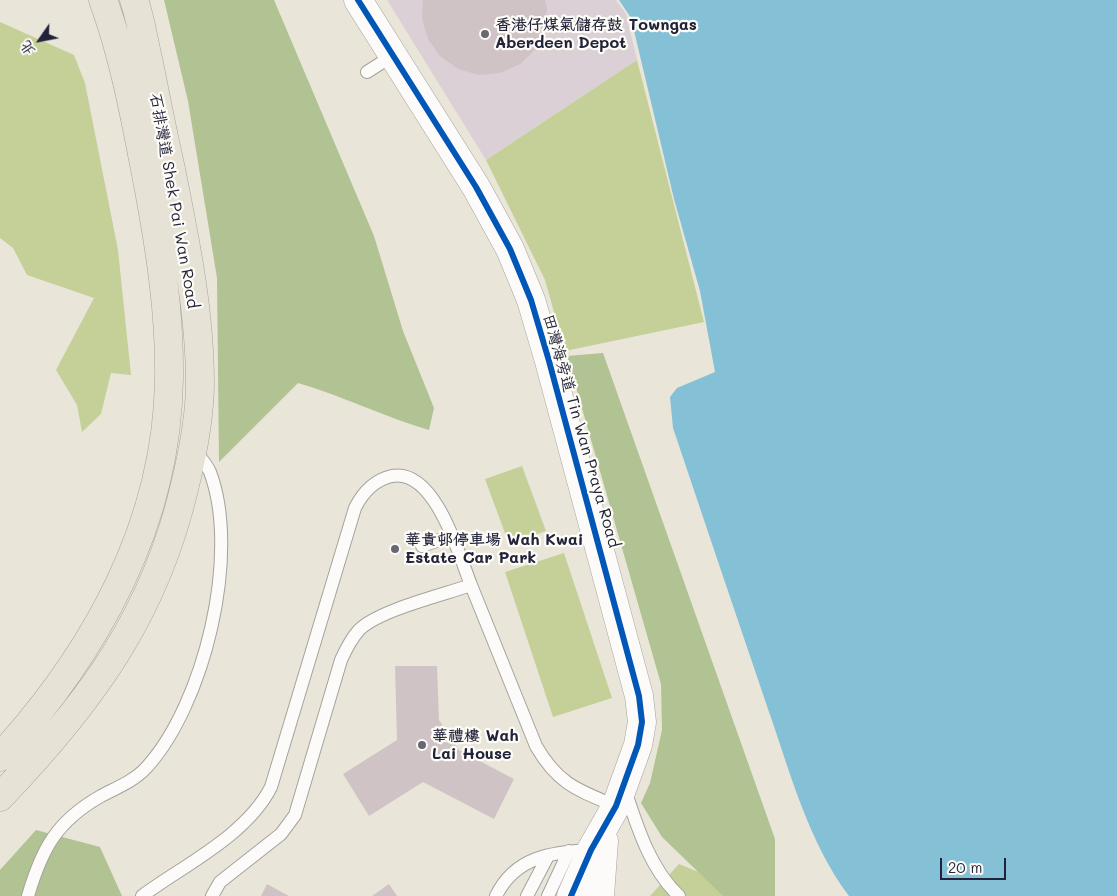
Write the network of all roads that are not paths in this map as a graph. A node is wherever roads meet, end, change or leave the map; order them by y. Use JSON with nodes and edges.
{"nodes":[{"id":1,"x":103,"y":0,"type":"edge"},
{"id":2,"x":134,"y":0,"type":"edge"},
{"id":3,"x":358,"y":0,"type":"edge"},
{"id":4,"x":392,"y":56,"type":"junction"},
{"id":5,"x":367,"y":72,"type":"dead end"},
{"id":6,"x":194,"y":448,"type":"junction"},
{"id":7,"x":451,"y":536,"type":"junction"},
{"id":8,"x":422,"y":546,"type":"dead end"},
{"id":9,"x":471,"y":585,"type":"junction"},
{"id":10,"x":0,"y":756,"type":"edge"},
{"id":11,"x":0,"y":797,"type":"edge"},
{"id":12,"x":615,"y":805,"type":"junction"},
{"id":13,"x":580,"y":851,"type":"junction"},
{"id":14,"x":548,"y":856,"type":"junction"},
{"id":15,"x":28,"y":896,"type":"edge"},
{"id":16,"x":142,"y":896,"type":"edge"},
{"id":17,"x":212,"y":896,"type":"edge"},
{"id":18,"x":496,"y":896,"type":"edge"},
{"id":19,"x":527,"y":896,"type":"edge"},
{"id":20,"x":548,"y":896,"type":"edge"},
{"id":21,"x":571,"y":896,"type":"edge"},
{"id":22,"x":600,"y":896,"type":"edge"},
{"id":23,"x":679,"y":896,"type":"edge"}],
"edges":[{"from":1,"to":10,"type":"main road","name":"石排灣道 Shek Pai Wan Road"},
{"from":2,"to":6,"type":"main road","name":"石排灣道 Shek Pai Wan Road"},
{"from":3,"to":4,"type":"street","name":"田灣海旁道 Tin Wan Praya Road"},
{"from":4,"to":5,"type":"lane"},
{"from":4,"to":12,"type":"street","name":"田灣海旁道 Tin Wan Praya Road"},
{"from":6,"to":11,"type":"main road","name":"石排灣道 Shek Pai Wan Road"},
{"from":6,"to":15,"type":"lane"},
{"from":7,"to":8,"type":"lane"},
{"from":7,"to":9,"type":"lane"},
{"from":7,"to":16,"type":"lane"},
{"from":9,"to":12,"type":"lane"},
{"from":9,"to":17,"type":"lane"},
{"from":12,"to":13,"type":"street","name":"田灣海旁道 Tin Wan Praya Road"},
{"from":12,"to":22,"type":"street","name":"田灣海旁道 Tin Wan Praya Road"},
{"from":12,"to":23,"type":"lane"},
{"from":13,"to":14,"type":"lane"},
{"from":13,"to":20,"type":"lane"},
{"from":13,"to":21,"type":"street","name":"田灣海旁道 Tin Wan Praya Road"},
{"from":14,"to":18,"type":"lane"},
{"from":14,"to":19,"type":"lane"}]}
